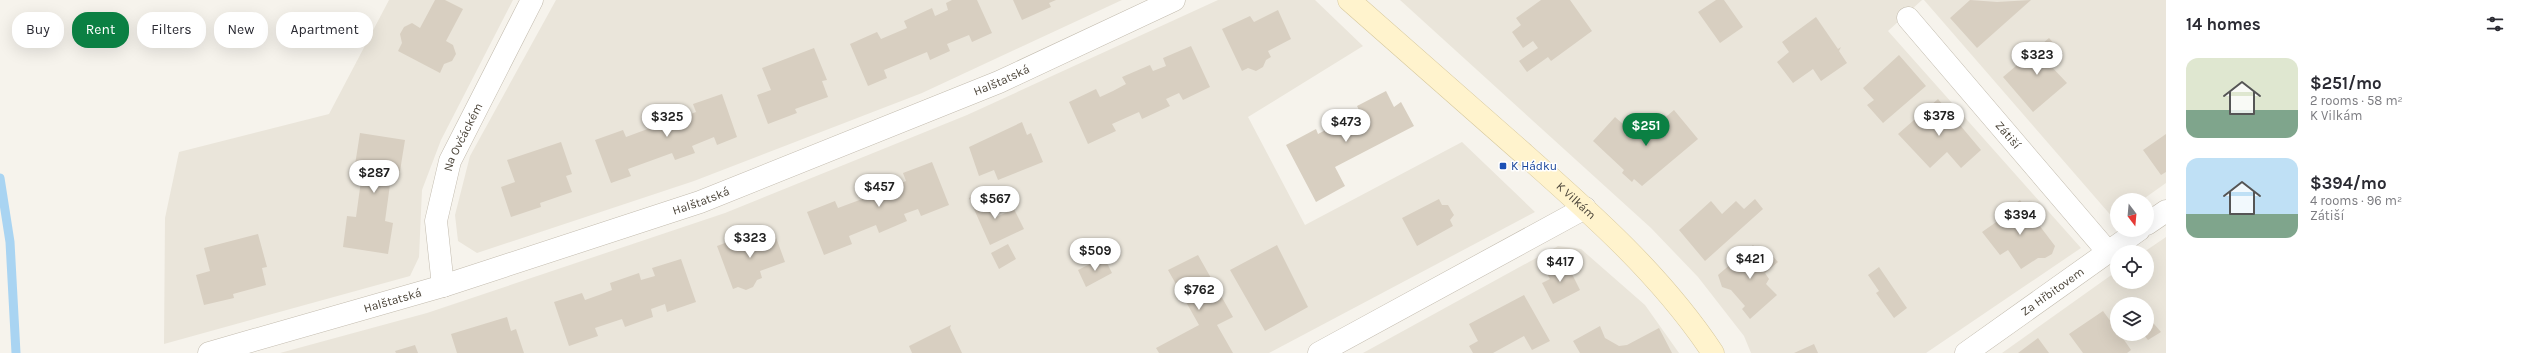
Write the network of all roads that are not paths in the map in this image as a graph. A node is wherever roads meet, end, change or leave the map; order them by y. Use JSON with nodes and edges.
{"nodes":[{"id":1,"x":532,"y":0,"type":"edge"},
{"id":2,"x":1174,"y":0,"type":"edge"},
{"id":3,"x":1349,"y":0,"type":"edge"},
{"id":4,"x":1908,"y":18,"type":"dead end"},
{"id":5,"x":1585,"y":208,"type":"junction"},
{"id":6,"x":2166,"y":211,"type":"edge"},
{"id":7,"x":2154,"y":219,"type":"edge"},
{"id":8,"x":2129,"y":237,"type":"edge"},
{"id":9,"x":2108,"y":252,"type":"junction"},
{"id":10,"x":443,"y":286,"type":"junction"},
{"id":11,"x":209,"y":353,"type":"edge"},
{"id":12,"x":1319,"y":353,"type":"edge"},
{"id":13,"x":1713,"y":353,"type":"edge"},
{"id":14,"x":1966,"y":353,"type":"edge"}],
"edges":[{"from":1,"to":10,"type":"street","name":"Na Ovčáckém"},
{"from":2,"to":10,"type":"street","name":"Halštatská"},
{"from":3,"to":5,"type":"street","name":"K Vilkám"},
{"from":4,"to":9,"type":"street","name":"Zátiší"},
{"from":5,"to":12,"type":"street"},
{"from":5,"to":13,"type":"street","name":"K Vilkám"},
{"from":6,"to":7,"type":"street"},
{"from":8,"to":9,"type":"street","name":"Za Hřbitovem"},
{"from":9,"to":14,"type":"street","name":"Za Hřbitovem"},
{"from":10,"to":11,"type":"street","name":"Halštatská"}]}
